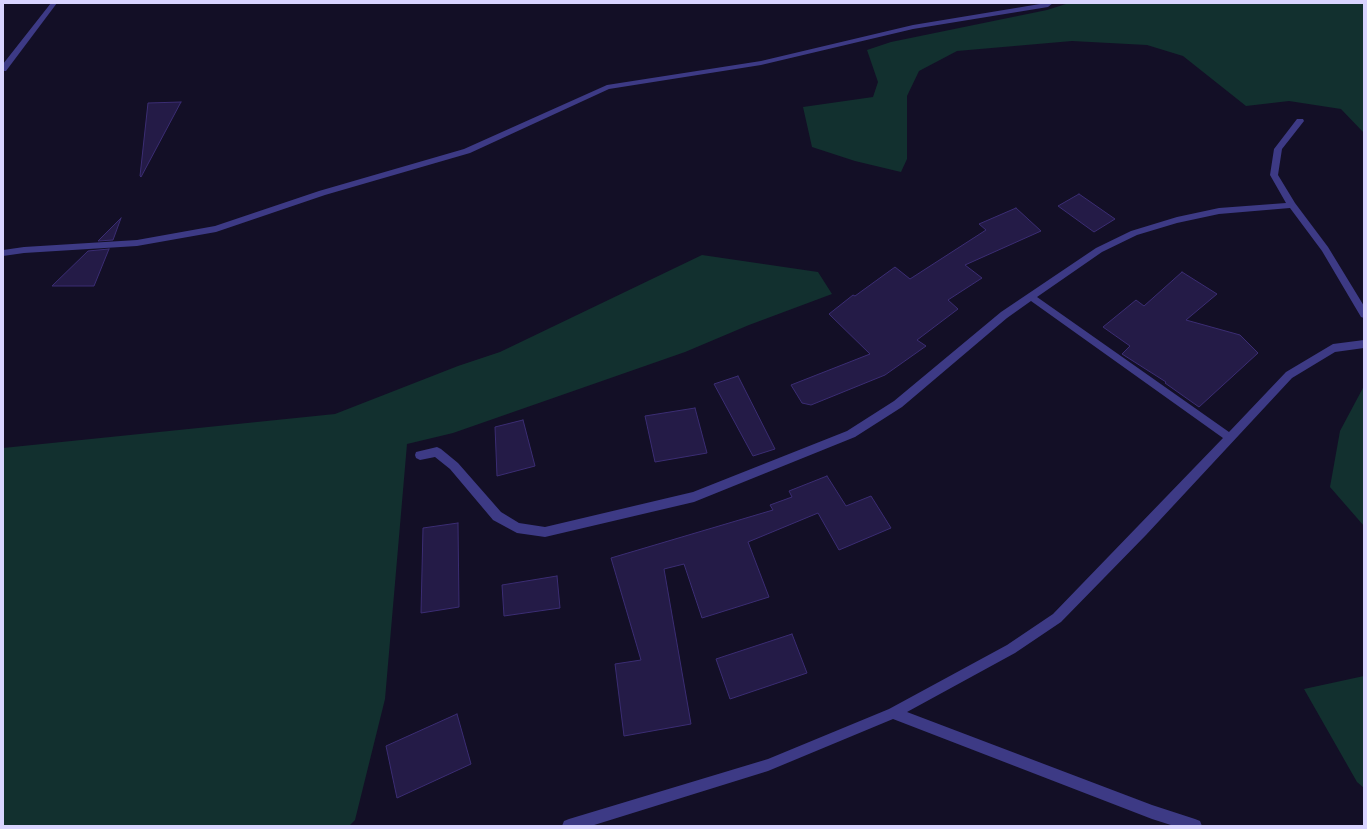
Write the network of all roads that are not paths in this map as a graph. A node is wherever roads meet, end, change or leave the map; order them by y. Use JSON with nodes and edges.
{"nodes":[{"id":1,"x":54,"y":3,"type":"edge"},
{"id":2,"x":1050,"y":3,"type":"edge"},
{"id":3,"x":3,"y":69,"type":"edge"},
{"id":4,"x":1300,"y":121,"type":"dead end"},
{"id":5,"x":1292,"y":205,"type":"junction"},
{"id":6,"x":3,"y":253,"type":"edge"},
{"id":7,"x":1031,"y":297,"type":"junction"},
{"id":8,"x":1364,"y":314,"type":"edge"},
{"id":9,"x":1364,"y":344,"type":"edge"},
{"id":10,"x":1230,"y":438,"type":"junction"},
{"id":11,"x":420,"y":455,"type":"dead end"},
{"id":12,"x":893,"y":713,"type":"junction"},
{"id":13,"x":569,"y":826,"type":"edge"},
{"id":14,"x":1195,"y":826,"type":"edge"}],
"edges":[{"from":1,"to":3,"type":"street"},
{"from":2,"to":6,"type":"street"},
{"from":4,"to":5,"type":"street"},
{"from":5,"to":7,"type":"street"},
{"from":5,"to":8,"type":"street"},
{"from":7,"to":10,"type":"street"},
{"from":7,"to":11,"type":"street"},
{"from":9,"to":10,"type":"street"},
{"from":10,"to":12,"type":"street"},
{"from":12,"to":13,"type":"street"},
{"from":12,"to":14,"type":"street"}]}
